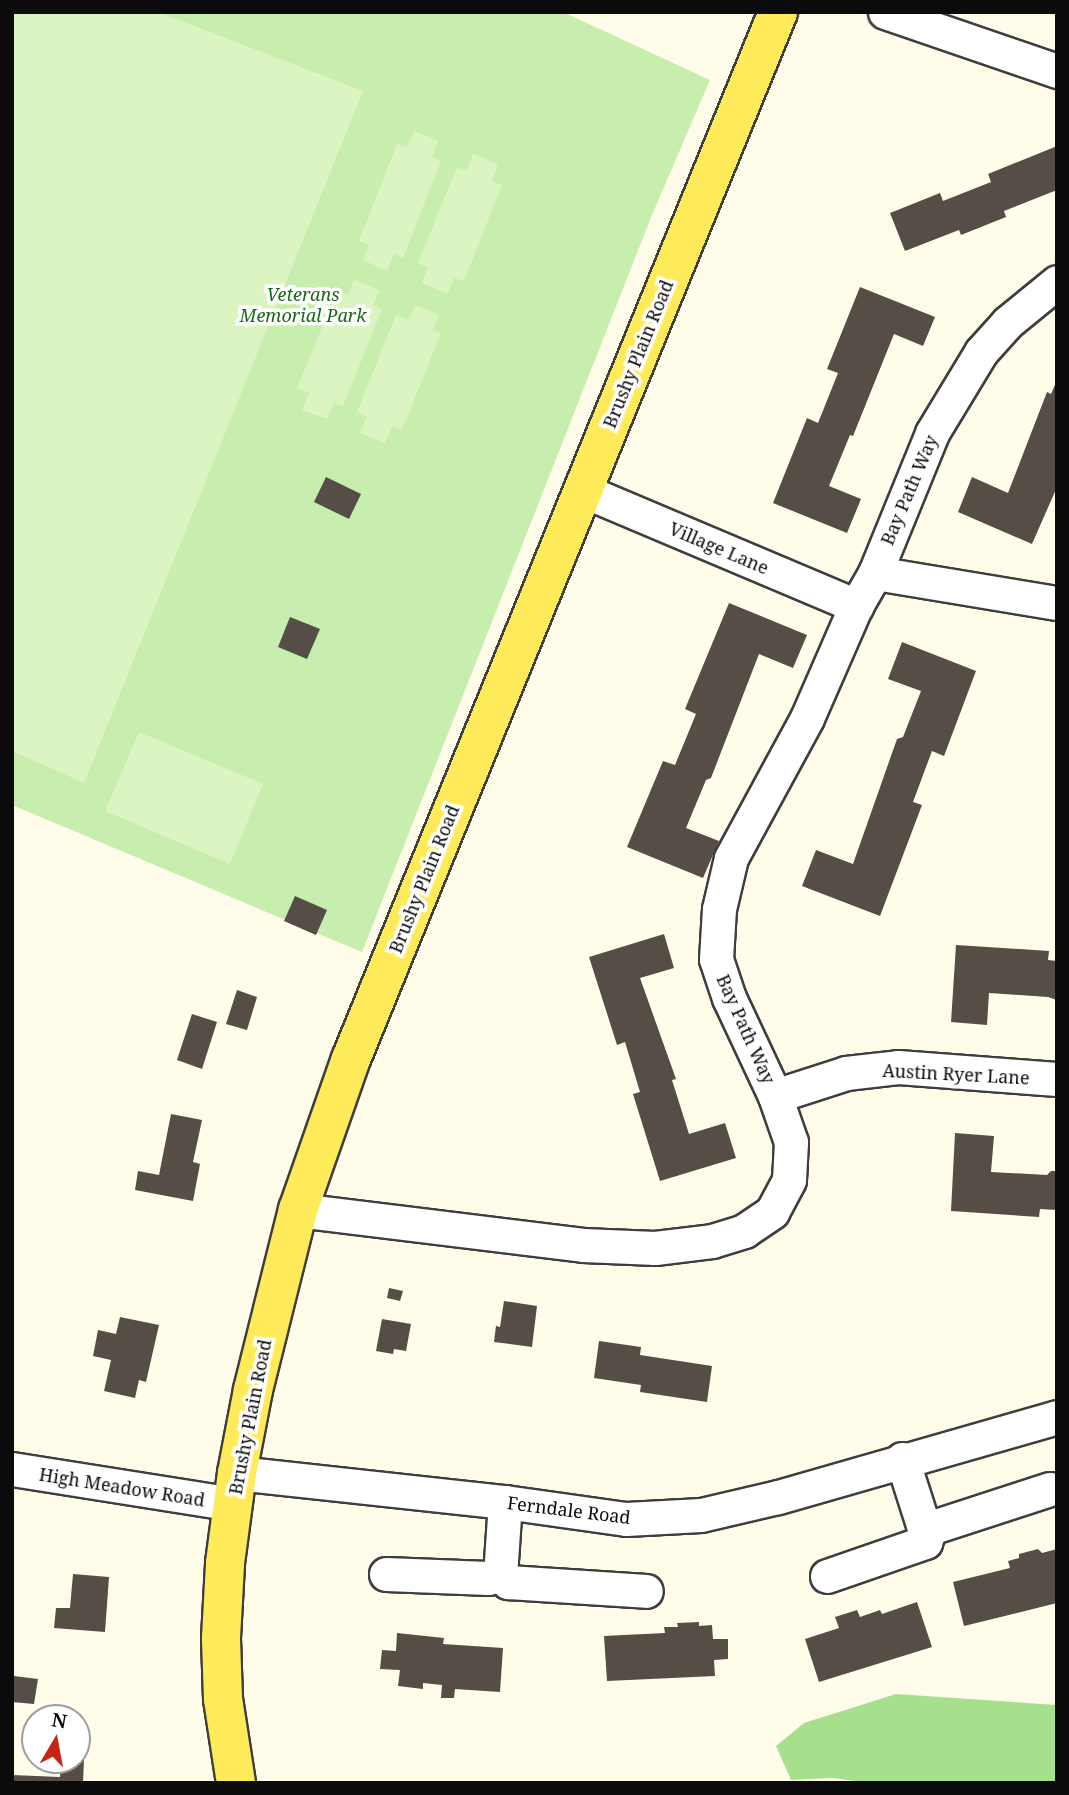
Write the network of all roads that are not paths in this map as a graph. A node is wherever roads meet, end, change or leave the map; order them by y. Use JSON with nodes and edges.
{"nodes":[{"id":1,"x":778,"y":12,"type":"edge"},
{"id":2,"x":885,"y":12,"type":"edge"},
{"id":3,"x":1057,"y":71,"type":"edge"},
{"id":4,"x":1057,"y":282,"type":"edge"},
{"id":5,"x":582,"y":490,"type":"junction"},
{"id":6,"x":875,"y":573,"type":"junction"},
{"id":7,"x":1057,"y":603,"type":"edge"},
{"id":8,"x":856,"y":606,"type":"junction"},
{"id":9,"x":1057,"y":1079,"type":"edge"},
{"id":10,"x":775,"y":1096,"type":"junction"},
{"id":11,"x":298,"y":1210,"type":"junction"},
{"id":12,"x":1057,"y":1417,"type":"edge"},
{"id":13,"x":902,"y":1459,"type":"junction"},
{"id":14,"x":12,"y":1469,"type":"edge"},
{"id":15,"x":235,"y":1488,"type":"junction"},
{"id":16,"x":1050,"y":1489,"type":"dead end"},
{"id":17,"x":505,"y":1502,"type":"junction"},
{"id":18,"x":930,"y":1528,"type":"junction"},
{"id":19,"x":386,"y":1574,"type":"dead end"},
{"id":20,"x":500,"y":1575,"type":"junction"},
{"id":21,"x":827,"y":1576,"type":"dead end"},
{"id":22,"x":646,"y":1591,"type":"dead end"},
{"id":23,"x":233,"y":1778,"type":"edge"}],
"edges":[{"from":1,"to":5,"type":"main road","name":"Brushy Plain Road"},
{"from":2,"to":3,"type":"street"},
{"from":4,"to":6,"type":"street","name":"Bay Path Way"},
{"from":5,"to":8,"type":"street","name":"Village Lane"},
{"from":5,"to":11,"type":"main road","name":"Brushy Plain Road"},
{"from":6,"to":7,"type":"street"},
{"from":6,"to":8,"type":"street","name":"Bay Path Way"},
{"from":8,"to":10,"type":"street","name":"Bay Path Way"},
{"from":9,"to":10,"type":"street","name":"Austin Ryer Lane"},
{"from":10,"to":11,"type":"street","name":"Bay Path Way"},
{"from":11,"to":15,"type":"main road","name":"Brushy Plain Road"},
{"from":12,"to":13,"type":"street","name":"Ferndale Road"},
{"from":13,"to":17,"type":"street","name":"Ferndale Road"},
{"from":13,"to":18,"type":"street"},
{"from":14,"to":15,"type":"street","name":"High Meadow Road"},
{"from":15,"to":17,"type":"street","name":"Ferndale Road"},
{"from":15,"to":23,"type":"main road","name":"Brushy Plain Road"},
{"from":16,"to":18,"type":"street"},
{"from":17,"to":20,"type":"street"},
{"from":18,"to":21,"type":"street"},
{"from":19,"to":20,"type":"street"},
{"from":20,"to":22,"type":"street"}]}
